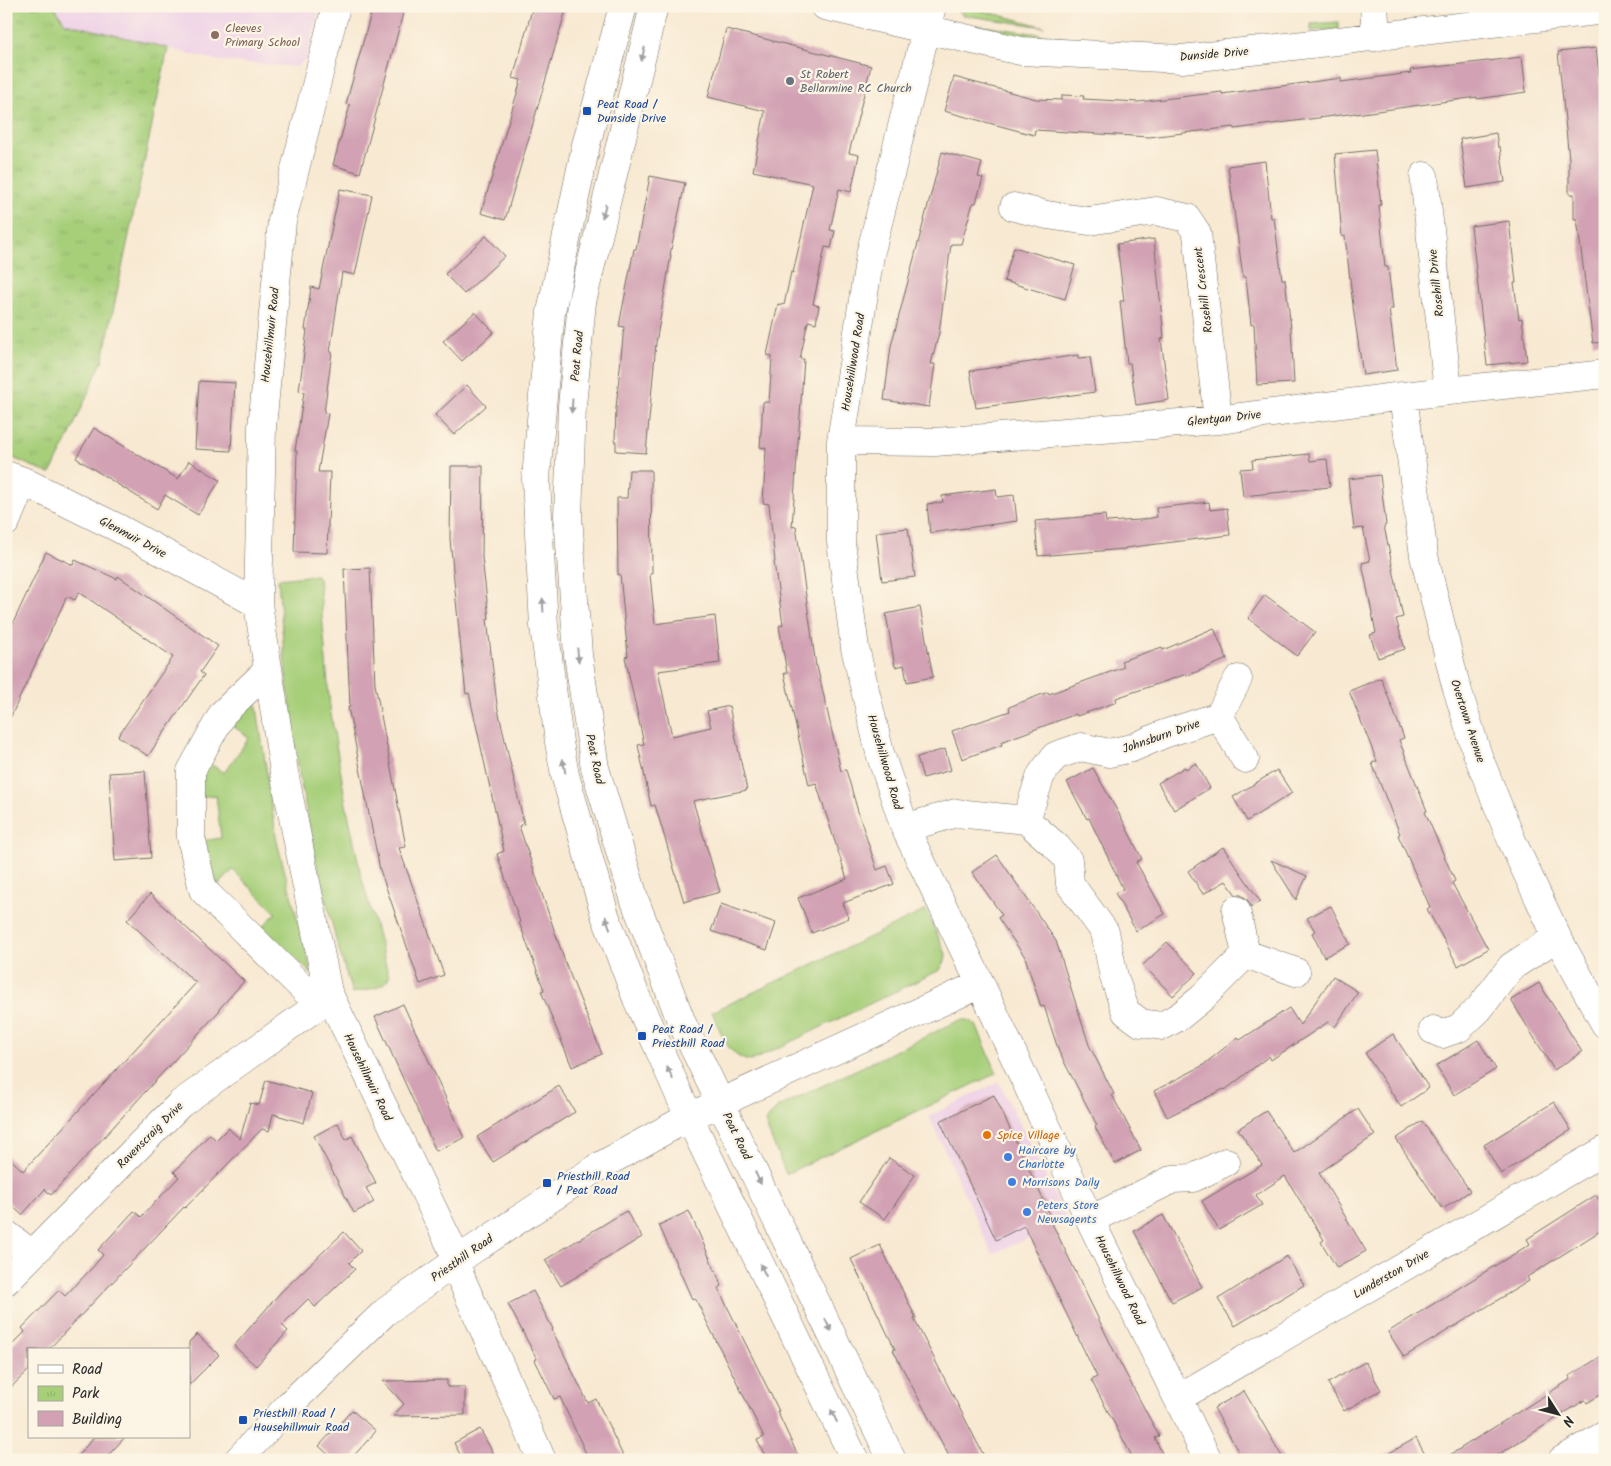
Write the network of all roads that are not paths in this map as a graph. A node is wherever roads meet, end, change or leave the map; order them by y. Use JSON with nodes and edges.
{"nodes":[{"id":1,"x":336,"y":6,"type":"edge"},
{"id":2,"x":623,"y":6,"type":"edge"},
{"id":3,"x":654,"y":6,"type":"edge"},
{"id":4,"x":825,"y":6,"type":"edge"},
{"id":5,"x":1374,"y":6,"type":"edge"},
{"id":6,"x":1605,"y":10,"type":"edge"},
{"id":7,"x":929,"y":18,"type":"edge"},
{"id":8,"x":1376,"y":37,"type":"junction"},
{"id":9,"x":1424,"y":176,"type":"dead end"},
{"id":10,"x":1014,"y":207,"type":"dead end"},
{"id":11,"x":1605,"y":374,"type":"edge"},
{"id":12,"x":1448,"y":391,"type":"junction"},
{"id":13,"x":1402,"y":396,"type":"junction"},
{"id":14,"x":1218,"y":420,"type":"junction"},
{"id":15,"x":841,"y":441,"type":"junction"},
{"id":16,"x":14,"y":478,"type":"edge"},
{"id":17,"x":6,"y":522,"type":"edge"},
{"id":18,"x":258,"y":604,"type":"junction"},
{"id":19,"x":268,"y":670,"type":"junction"},
{"id":20,"x":1238,"y":679,"type":"dead end"},
{"id":21,"x":1219,"y":716,"type":"junction"},
{"id":22,"x":1245,"y":759,"type":"dead end"},
{"id":23,"x":1026,"y":820,"type":"junction"},
{"id":24,"x":905,"y":828,"type":"junction"},
{"id":25,"x":1236,"y":910,"type":"dead end"},
{"id":26,"x":1557,"y":937,"type":"junction"},
{"id":27,"x":1246,"y":954,"type":"junction"},
{"id":28,"x":1296,"y":972,"type":"dead end"},
{"id":29,"x":981,"y":985,"type":"junction"},
{"id":30,"x":325,"y":1001,"type":"junction"},
{"id":31,"x":1605,"y":1024,"type":"edge"},
{"id":32,"x":1433,"y":1030,"type":"dead end"},
{"id":33,"x":720,"y":1103,"type":"junction"},
{"id":34,"x":690,"y":1118,"type":"junction"},
{"id":35,"x":1605,"y":1150,"type":"edge"},
{"id":36,"x":1226,"y":1162,"type":"dead end"},
{"id":37,"x":1090,"y":1220,"type":"junction"},
{"id":38,"x":6,"y":1234,"type":"edge"},
{"id":39,"x":32,"y":1254,"type":"junction"},
{"id":40,"x":457,"y":1262,"type":"junction"},
{"id":41,"x":6,"y":1282,"type":"edge"},
{"id":42,"x":1178,"y":1398,"type":"junction"},
{"id":43,"x":1605,"y":1435,"type":"edge"},
{"id":44,"x":238,"y":1460,"type":"edge"},
{"id":45,"x":542,"y":1460,"type":"edge"},
{"id":46,"x":855,"y":1460,"type":"edge"},
{"id":47,"x":892,"y":1460,"type":"edge"},
{"id":48,"x":1208,"y":1460,"type":"edge"},
{"id":49,"x":1562,"y":1460,"type":"edge"}],
"edges":[{"from":1,"to":18,"type":"street","name":"Househillmuir Road"},
{"from":34,"to":2,"type":"street","one_way":true},
{"from":3,"to":33,"type":"street","name":"Peat Road","one_way":true},
{"from":4,"to":7,"type":"street","name":"Dunside Drive"},
{"from":5,"to":8,"type":"street"},
{"from":6,"to":8,"type":"street","name":"Dunside Drive"},
{"from":7,"to":8,"type":"street","name":"Dunside Drive"},
{"from":7,"to":15,"type":"street","name":"Househillwood Road"},
{"from":9,"to":12,"type":"street","name":"Rosehill Drive"},
{"from":10,"to":14,"type":"street","name":"Rosehill Crescent"},
{"from":11,"to":12,"type":"street","name":"Glentyan Drive"},
{"from":12,"to":13,"type":"street","name":"Glentyan Drive"},
{"from":13,"to":14,"type":"street","name":"Glentyan Drive"},
{"from":13,"to":26,"type":"street","name":"Overtown Avenue"},
{"from":14,"to":15,"type":"street","name":"Glentyan Drive"},
{"from":15,"to":24,"type":"street","name":"Househillwood Road"},
{"from":16,"to":17,"type":"street"},
{"from":16,"to":18,"type":"street","name":"Glenmuir Drive"},
{"from":18,"to":19,"type":"street","name":"Househillmuir Road"},
{"from":19,"to":30,"type":"street","name":"Househillmuir Road"},
{"from":19,"to":30,"type":"street","name":"Househillmuir Road"},
{"from":20,"to":21,"type":"street"},
{"from":21,"to":22,"type":"street"},
{"from":21,"to":23,"type":"street","name":"Johnsburn Drive"},
{"from":23,"to":24,"type":"street"},
{"from":23,"to":27,"type":"street"},
{"from":24,"to":29,"type":"street","name":"Househillwood Road"},
{"from":25,"to":27,"type":"street"},
{"from":26,"to":31,"type":"street","name":"Overtown Avenue"},
{"from":26,"to":32,"type":"street"},
{"from":27,"to":28,"type":"street"},
{"from":29,"to":33,"type":"street","name":"Priesthill Road"},
{"from":29,"to":37,"type":"street","name":"Househillwood Road"},
{"from":30,"to":39,"type":"street","name":"Ravenscraig Drive"},
{"from":30,"to":40,"type":"street","name":"Househillmuir Road"},
{"from":33,"to":34,"type":"street","name":"Priesthill Road"},
{"from":33,"to":47,"type":"street","name":"Peat Road","one_way":true},
{"from":34,"to":40,"type":"street","name":"Priesthill Road"},
{"from":46,"to":34,"type":"street","one_way":true},
{"from":35,"to":42,"type":"street","name":"Lunderston Drive"},
{"from":36,"to":37,"type":"street"},
{"from":37,"to":42,"type":"street","name":"Househillwood Road"},
{"from":38,"to":39,"type":"street"},
{"from":39,"to":41,"type":"street","name":"Ravenscraig Drive"},
{"from":40,"to":44,"type":"street","name":"Priesthill Road"},
{"from":40,"to":45,"type":"street","name":"Househillmuir Road"},
{"from":42,"to":48,"type":"street","name":"Househillwood Road"},
{"from":43,"to":49,"type":"street"}]}
